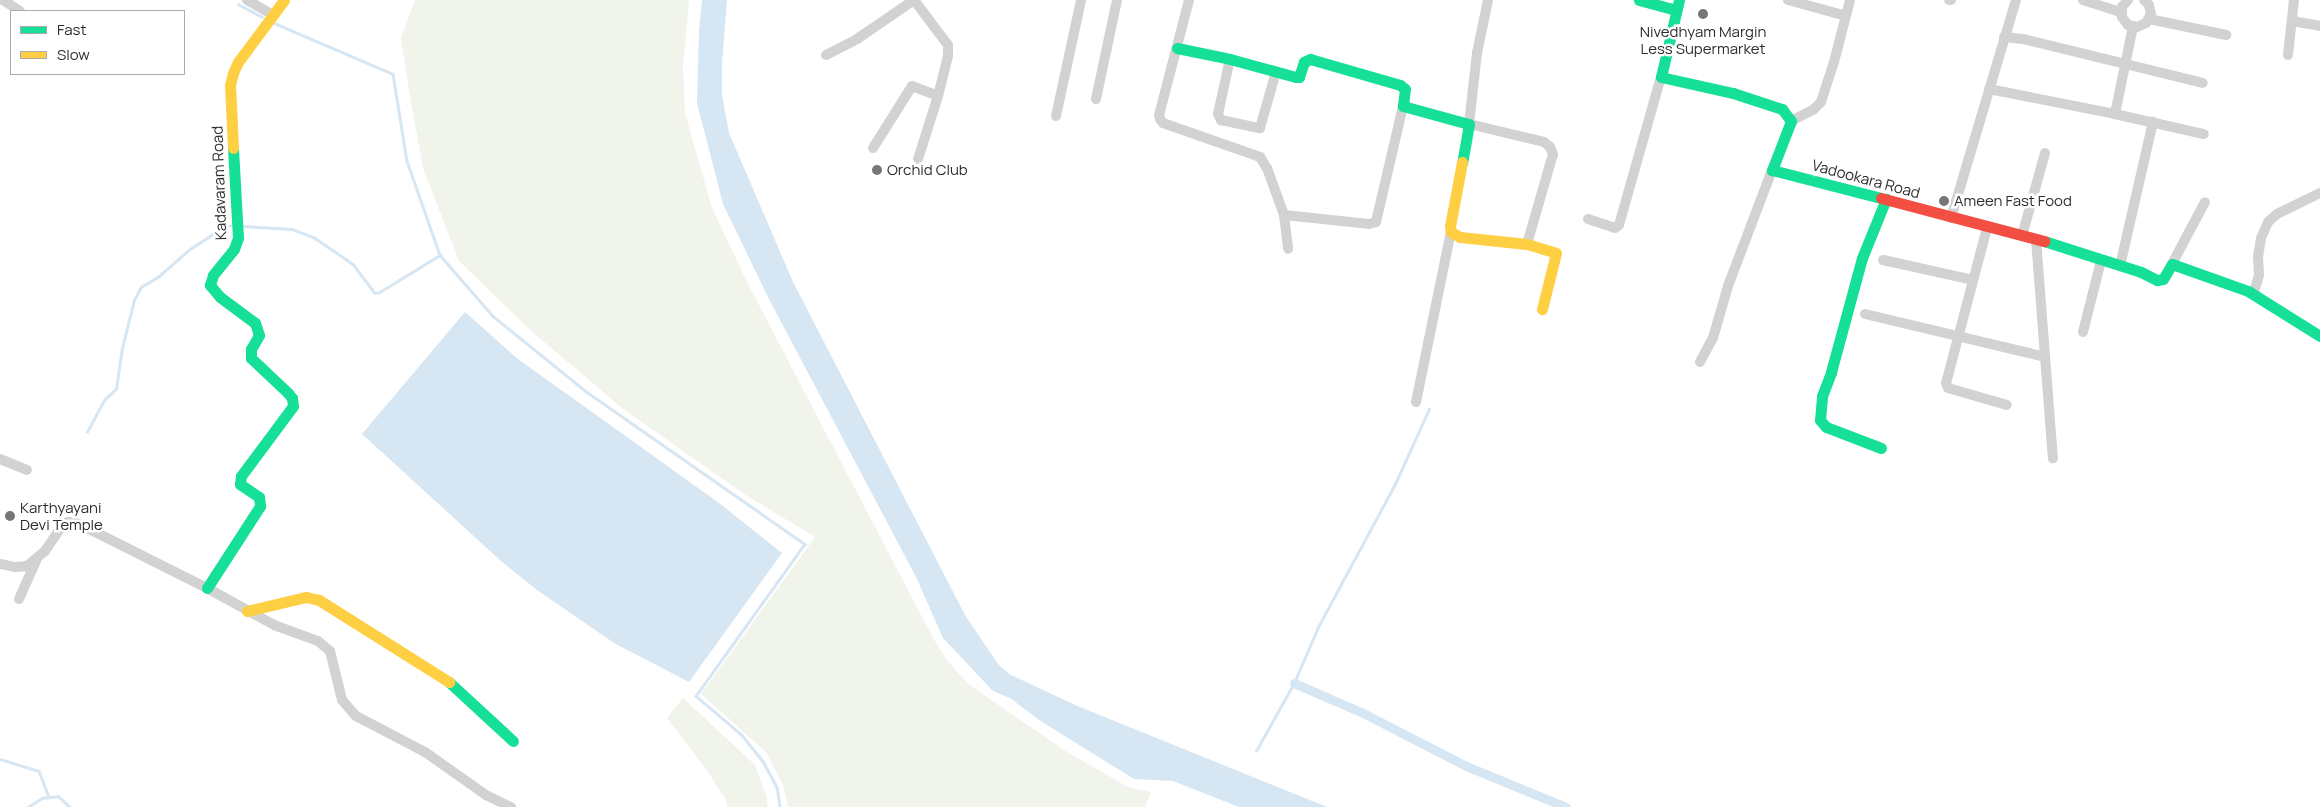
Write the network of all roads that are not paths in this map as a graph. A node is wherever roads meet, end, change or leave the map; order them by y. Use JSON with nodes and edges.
{"nodes":[{"id":1,"x":3,"y":0,"type":"edge"},
{"id":2,"x":247,"y":0,"type":"edge"},
{"id":3,"x":284,"y":0,"type":"edge"},
{"id":4,"x":914,"y":0,"type":"edge"},
{"id":5,"x":1081,"y":0,"type":"edge"},
{"id":6,"x":1117,"y":0,"type":"edge"},
{"id":7,"x":1189,"y":0,"type":"edge"},
{"id":8,"x":1488,"y":0,"type":"edge"},
{"id":9,"x":1639,"y":0,"type":"edge"},
{"id":10,"x":1788,"y":0,"type":"edge"},
{"id":11,"x":1850,"y":0,"type":"edge"},
{"id":12,"x":2016,"y":0,"type":"edge"},
{"id":13,"x":2083,"y":0,"type":"edge"},
{"id":14,"x":2144,"y":0,"type":"edge"},
{"id":15,"x":2294,"y":0,"type":"edge"},
{"id":16,"x":2124,"y":4,"type":"edge"},
{"id":17,"x":1677,"y":5,"type":"edge"},
{"id":18,"x":18,"y":10,"type":"edge"},
{"id":19,"x":273,"y":15,"type":"junction"},
{"id":20,"x":1846,"y":16,"type":"junction"},
{"id":21,"x":2149,"y":19,"type":"junction"},
{"id":22,"x":2292,"y":21,"type":"junction"},
{"id":23,"x":2132,"y":26,"type":"junction"},
{"id":24,"x":2320,"y":26,"type":"edge"},
{"id":25,"x":2226,"y":35,"type":"dead end"},
{"id":26,"x":2004,"y":37,"type":"junction"},
{"id":27,"x":1177,"y":48,"type":"junction"},
{"id":28,"x":2288,"y":55,"type":"dead end"},
{"id":29,"x":826,"y":56,"type":"dead end"},
{"id":30,"x":1230,"y":58,"type":"junction"},
{"id":31,"x":2124,"y":65,"type":"junction"},
{"id":32,"x":1276,"y":72,"type":"junction"},
{"id":33,"x":1661,"y":77,"type":"junction"},
{"id":34,"x":2202,"y":83,"type":"dead end"},
{"id":35,"x":1989,"y":89,"type":"junction"},
{"id":36,"x":938,"y":96,"type":"junction"},
{"id":37,"x":1096,"y":99,"type":"dead end"},
{"id":38,"x":1403,"y":106,"type":"junction"},
{"id":39,"x":2115,"y":114,"type":"junction"},
{"id":40,"x":1056,"y":116,"type":"dead end"},
{"id":41,"x":1791,"y":121,"type":"junction"},
{"id":42,"x":2153,"y":122,"type":"junction"},
{"id":43,"x":1468,"y":124,"type":"junction"},
{"id":44,"x":2204,"y":134,"type":"dead end"},
{"id":45,"x":872,"y":148,"type":"dead end"},
{"id":46,"x":2045,"y":153,"type":"dead end"},
{"id":47,"x":918,"y":159,"type":"dead end"},
{"id":48,"x":1772,"y":170,"type":"junction"},
{"id":49,"x":2320,"y":193,"type":"edge"},
{"id":50,"x":1886,"y":199,"type":"junction"},
{"id":51,"x":2205,"y":202,"type":"dead end"},
{"id":52,"x":1284,"y":215,"type":"junction"},
{"id":53,"x":1951,"y":218,"type":"junction"},
{"id":54,"x":1588,"y":219,"type":"dead end"},
{"id":55,"x":1987,"y":228,"type":"junction"},
{"id":56,"x":1450,"y":232,"type":"junction"},
{"id":57,"x":2022,"y":236,"type":"junction"},
{"id":58,"x":2036,"y":240,"type":"junction"},
{"id":59,"x":1527,"y":244,"type":"junction"},
{"id":60,"x":1288,"y":249,"type":"dead end"},
{"id":61,"x":1883,"y":260,"type":"dead end"},
{"id":62,"x":2102,"y":261,"type":"junction"},
{"id":63,"x":2172,"y":264,"type":"junction"},
{"id":64,"x":2120,"y":266,"type":"junction"},
{"id":65,"x":1973,"y":280,"type":"junction"},
{"id":66,"x":2253,"y":294,"type":"junction"},
{"id":67,"x":1542,"y":309,"type":"dead end"},
{"id":68,"x":1865,"y":314,"type":"dead end"},
{"id":69,"x":2083,"y":332,"type":"dead end"},
{"id":70,"x":2320,"y":336,"type":"edge"},
{"id":71,"x":1958,"y":337,"type":"junction"},
{"id":72,"x":2045,"y":357,"type":"junction"},
{"id":73,"x":1700,"y":362,"type":"dead end"},
{"id":74,"x":1416,"y":402,"type":"dead end"},
{"id":75,"x":2007,"y":406,"type":"dead end"},
{"id":76,"x":1881,"y":448,"type":"dead end"},
{"id":77,"x":2053,"y":458,"type":"dead end"},
{"id":78,"x":0,"y":459,"type":"edge"},
{"id":79,"x":27,"y":470,"type":"dead end"},
{"id":80,"x":36,"y":561,"type":"junction"},
{"id":81,"x":0,"y":564,"type":"edge"},
{"id":82,"x":207,"y":588,"type":"junction"},
{"id":83,"x":19,"y":599,"type":"dead end"},
{"id":84,"x":247,"y":612,"type":"junction"},
{"id":85,"x":513,"y":741,"type":"dead end"},
{"id":86,"x":511,"y":807,"type":"edge"}],
"edges":[{"from":1,"to":18,"type":"street"},
{"from":2,"to":19,"type":"street"},
{"from":3,"to":19,"type":"street","name":"Kadavaram Road"},
{"from":4,"to":29,"type":"street"},
{"from":4,"to":36,"type":"street"},
{"from":5,"to":40,"type":"street"},
{"from":6,"to":37,"type":"street"},
{"from":7,"to":27,"type":"street"},
{"from":8,"to":43,"type":"street"},
{"from":9,"to":17,"type":"street"},
{"from":10,"to":20,"type":"street"},
{"from":11,"to":20,"type":"street"},
{"from":12,"to":26,"type":"street"},
{"from":13,"to":16,"type":"street"},
{"from":14,"to":21,"type":"street"},
{"from":15,"to":22,"type":"street"},
{"from":16,"to":23,"type":"street"},
{"from":17,"to":33,"type":"street"},
{"from":19,"to":82,"type":"street","name":"Kadavaram Road"},
{"from":20,"to":41,"type":"street"},
{"from":21,"to":23,"type":"street"},
{"from":21,"to":25,"type":"street"},
{"from":22,"to":24,"type":"street"},
{"from":22,"to":28,"type":"street"},
{"from":23,"to":31,"type":"street"},
{"from":26,"to":31,"type":"street"},
{"from":26,"to":35,"type":"street"},
{"from":27,"to":30,"type":"street"},
{"from":27,"to":52,"type":"street"},
{"from":30,"to":32,"type":"street"},
{"from":30,"to":32,"type":"street"},
{"from":31,"to":34,"type":"street"},
{"from":31,"to":39,"type":"street"},
{"from":32,"to":38,"type":"street"},
{"from":33,"to":41,"type":"street"},
{"from":33,"to":54,"type":"street"},
{"from":35,"to":39,"type":"street"},
{"from":35,"to":53,"type":"street"},
{"from":36,"to":45,"type":"street"},
{"from":36,"to":47,"type":"street"},
{"from":38,"to":43,"type":"street"},
{"from":38,"to":52,"type":"street"},
{"from":39,"to":42,"type":"street"},
{"from":41,"to":48,"type":"street"},
{"from":42,"to":44,"type":"street"},
{"from":42,"to":64,"type":"street"},
{"from":43,"to":56,"type":"street"},
{"from":43,"to":59,"type":"street"},
{"from":46,"to":57,"type":"street"},
{"from":48,"to":50,"type":"street","name":"Vadookara Road"},
{"from":48,"to":73,"type":"street"},
{"from":49,"to":66,"type":"street"},
{"from":50,"to":53,"type":"street","name":"Vadookara Road"},
{"from":50,"to":76,"type":"street"},
{"from":51,"to":63,"type":"street"},
{"from":52,"to":60,"type":"street"},
{"from":53,"to":55,"type":"street","name":"Vadookara Road"},
{"from":55,"to":57,"type":"street","name":"Vadookara Road"},
{"from":55,"to":65,"type":"street"},
{"from":56,"to":59,"type":"street"},
{"from":56,"to":74,"type":"street"},
{"from":57,"to":58,"type":"street","name":"Vadookara Road"},
{"from":58,"to":62,"type":"street","name":"Vadookara Road"},
{"from":58,"to":72,"type":"street"},
{"from":59,"to":67,"type":"street"},
{"from":61,"to":65,"type":"street"},
{"from":62,"to":64,"type":"street","name":"Vadookara Road"},
{"from":62,"to":69,"type":"street"},
{"from":63,"to":64,"type":"street","name":"Vadookara Road"},
{"from":63,"to":66,"type":"street"},
{"from":65,"to":71,"type":"street"},
{"from":66,"to":70,"type":"street"},
{"from":68,"to":71,"type":"street"},
{"from":71,"to":72,"type":"street"},
{"from":71,"to":75,"type":"street"},
{"from":72,"to":77,"type":"street"},
{"from":78,"to":79,"type":"street"},
{"from":80,"to":81,"type":"street"},
{"from":80,"to":82,"type":"street"},
{"from":80,"to":83,"type":"street"},
{"from":82,"to":84,"type":"street"},
{"from":84,"to":85,"type":"street"},
{"from":84,"to":86,"type":"street"}]}
